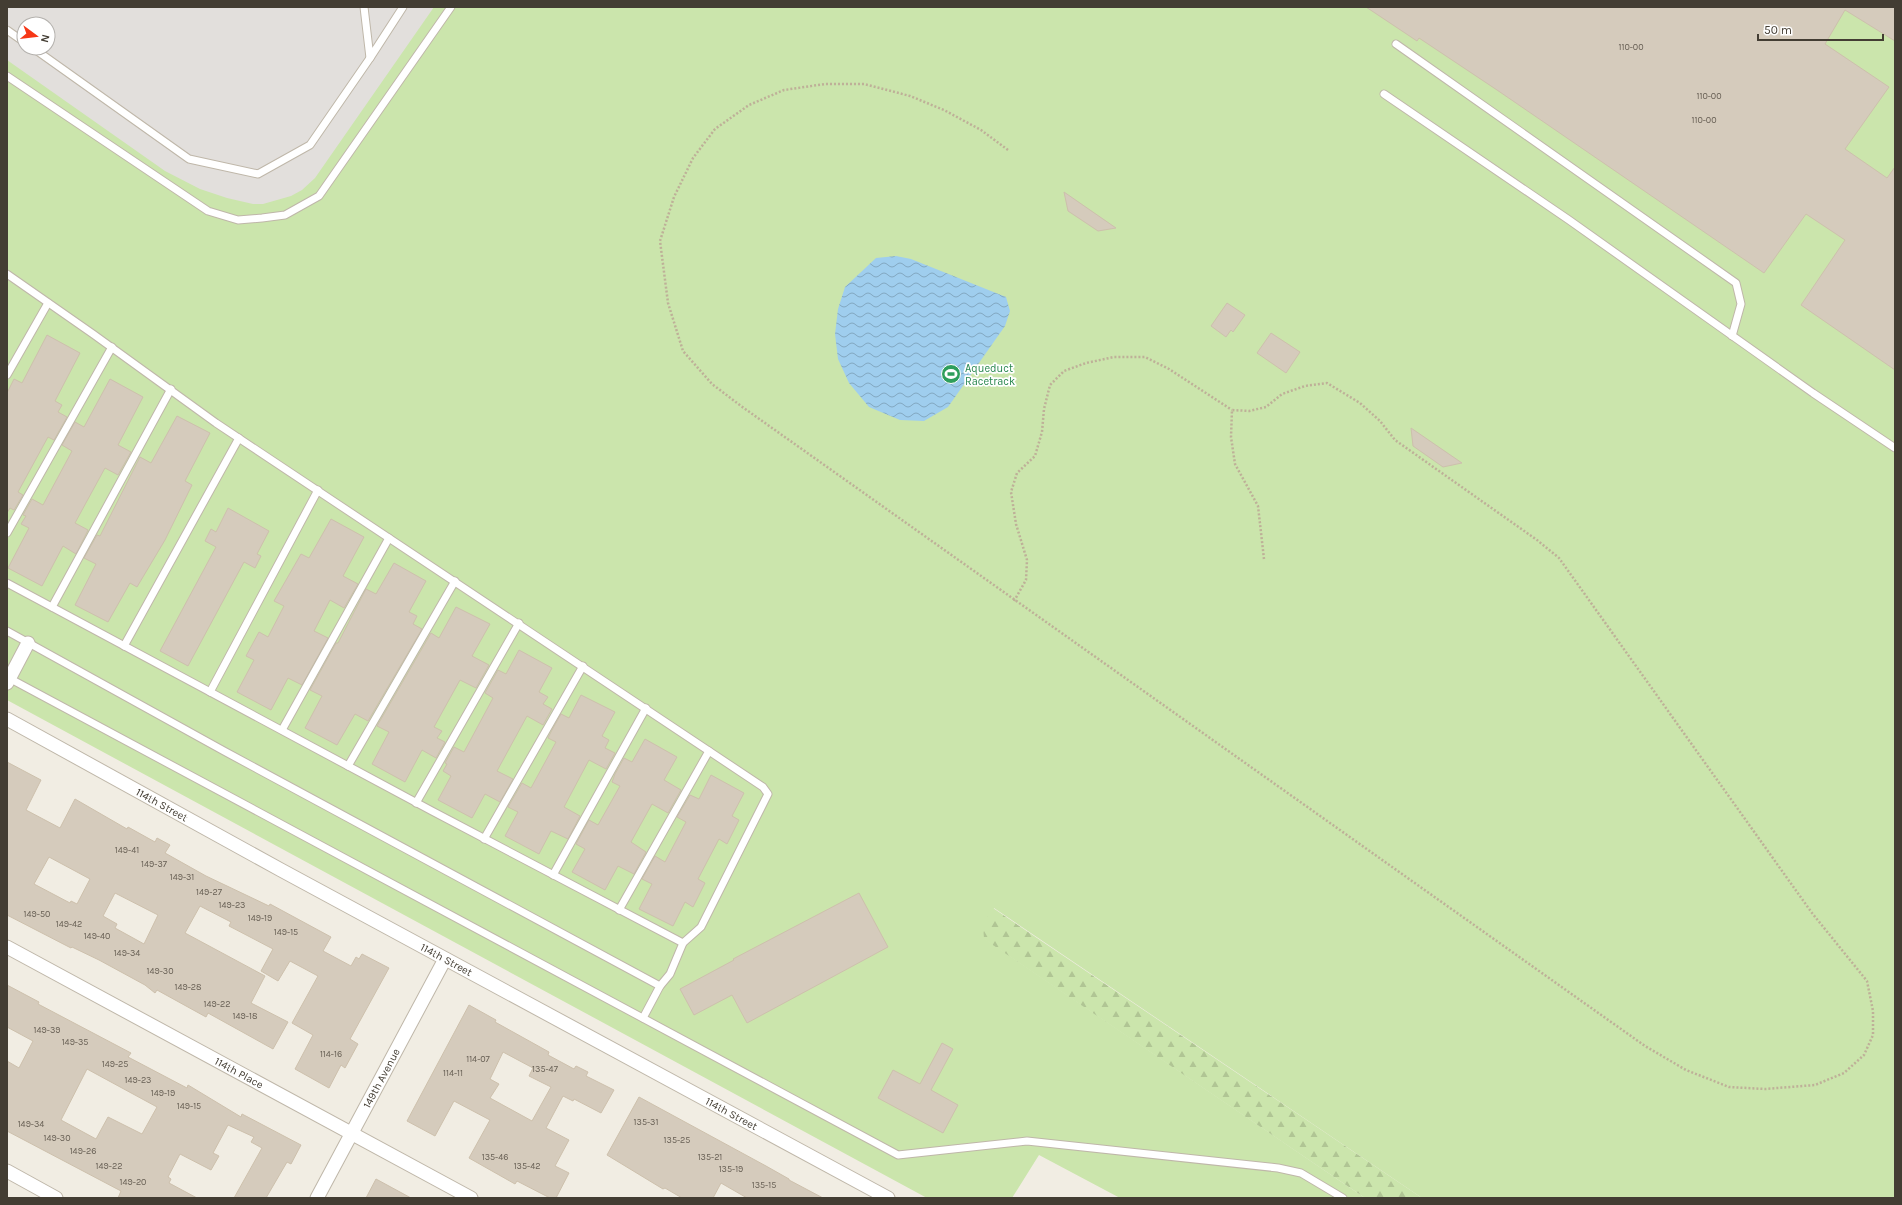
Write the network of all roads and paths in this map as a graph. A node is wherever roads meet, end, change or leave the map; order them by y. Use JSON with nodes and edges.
{"nodes":[{"id":1,"x":364,"y":7,"type":"edge"},
{"id":2,"x":403,"y":7,"type":"edge"},
{"id":3,"x":451,"y":7,"type":"edge"},
{"id":4,"x":7,"y":30,"type":"edge"},
{"id":5,"x":16,"y":36,"type":"edge"},
{"id":6,"x":1396,"y":44,"type":"dead end"},
{"id":7,"x":44,"y":56,"type":"edge"},
{"id":8,"x":370,"y":58,"type":"junction"},
{"id":9,"x":7,"y":76,"type":"edge"},
{"id":10,"x":1384,"y":94,"type":"dead end"},
{"id":11,"x":1008,"y":150,"type":"dead end"},
{"id":12,"x":7,"y":274,"type":"edge"},
{"id":13,"x":48,"y":303,"type":"junction"},
{"id":14,"x":1732,"y":336,"type":"junction"},
{"id":15,"x":112,"y":347,"type":"junction"},
{"id":16,"x":7,"y":375,"type":"edge"},
{"id":17,"x":170,"y":389,"type":"junction"},
{"id":18,"x":1232,"y":410,"type":"junction"},
{"id":19,"x":239,"y":438,"type":"junction"},
{"id":20,"x":1895,"y":448,"type":"edge"},
{"id":21,"x":318,"y":490,"type":"junction"},
{"id":22,"x":7,"y":533,"type":"edge"},
{"id":23,"x":389,"y":538,"type":"junction"},
{"id":24,"x":1264,"y":559,"type":"dead end"},
{"id":25,"x":455,"y":581,"type":"junction"},
{"id":26,"x":7,"y":583,"type":"edge"},
{"id":27,"x":1014,"y":601,"type":"junction"},
{"id":28,"x":52,"y":607,"type":"junction"},
{"id":29,"x":519,"y":623,"type":"junction"},
{"id":30,"x":7,"y":631,"type":"edge"},
{"id":31,"x":28,"y":643,"type":"junction"},
{"id":32,"x":124,"y":646,"type":"junction"},
{"id":33,"x":583,"y":666,"type":"junction"},
{"id":34,"x":8,"y":680,"type":"edge"},
{"id":35,"x":210,"y":692,"type":"junction"},
{"id":36,"x":646,"y":708,"type":"junction"},
{"id":37,"x":7,"y":719,"type":"edge"},
{"id":38,"x":282,"y":730,"type":"junction"},
{"id":39,"x":709,"y":751,"type":"junction"},
{"id":40,"x":348,"y":766,"type":"junction"},
{"id":41,"x":416,"y":803,"type":"junction"},
{"id":42,"x":484,"y":839,"type":"junction"},
{"id":43,"x":553,"y":875,"type":"junction"},
{"id":44,"x":619,"y":910,"type":"junction"},
{"id":45,"x":683,"y":943,"type":"junction"},
{"id":46,"x":7,"y":947,"type":"edge"},
{"id":47,"x":445,"y":959,"type":"junction"},
{"id":48,"x":660,"y":986,"type":"junction"},
{"id":49,"x":643,"y":1018,"type":"junction"},
{"id":50,"x":352,"y":1133,"type":"junction"},
{"id":51,"x":7,"y":1171,"type":"edge"},
{"id":52,"x":56,"y":1198,"type":"edge"},
{"id":53,"x":317,"y":1198,"type":"edge"},
{"id":54,"x":471,"y":1198,"type":"edge"},
{"id":55,"x":888,"y":1198,"type":"edge"},
{"id":56,"x":1343,"y":1198,"type":"edge"}],
"edges":[{"from":1,"to":8,"type":"lane"},
{"from":2,"to":8,"type":"lane"},
{"from":3,"to":9,"type":"lane"},
{"from":4,"to":5,"type":"lane"},
{"from":6,"to":14,"type":"lane"},
{"from":7,"to":8,"type":"lane"},
{"from":10,"to":14,"type":"lane"},
{"from":11,"to":27,"type":"path"},
{"from":12,"to":13,"type":"lane"},
{"from":13,"to":15,"type":"lane"},
{"from":13,"to":16,"type":"lane"},
{"from":14,"to":20,"type":"lane"},
{"from":15,"to":17,"type":"lane"},
{"from":15,"to":22,"type":"lane"},
{"from":17,"to":19,"type":"lane"},
{"from":17,"to":28,"type":"lane"},
{"from":18,"to":24,"type":"path"},
{"from":18,"to":27,"type":"path"},
{"from":18,"to":27,"type":"path"},
{"from":19,"to":21,"type":"lane"},
{"from":19,"to":32,"type":"lane"},
{"from":21,"to":23,"type":"lane"},
{"from":21,"to":35,"type":"lane"},
{"from":23,"to":25,"type":"lane"},
{"from":23,"to":38,"type":"lane"},
{"from":25,"to":29,"type":"lane"},
{"from":25,"to":40,"type":"lane"},
{"from":26,"to":28,"type":"lane"},
{"from":28,"to":32,"type":"lane"},
{"from":29,"to":33,"type":"lane"},
{"from":29,"to":41,"type":"lane"},
{"from":30,"to":31,"type":"lane"},
{"from":31,"to":34,"type":"street"},
{"from":31,"to":48,"type":"lane"},
{"from":32,"to":35,"type":"lane"},
{"from":33,"to":36,"type":"lane"},
{"from":33,"to":42,"type":"lane"},
{"from":34,"to":49,"type":"lane"},
{"from":35,"to":38,"type":"lane"},
{"from":36,"to":39,"type":"lane"},
{"from":36,"to":43,"type":"lane"},
{"from":37,"to":47,"type":"street","name":"114th Street"},
{"from":38,"to":40,"type":"lane"},
{"from":39,"to":44,"type":"lane"},
{"from":39,"to":45,"type":"lane"},
{"from":40,"to":41,"type":"lane"},
{"from":41,"to":42,"type":"lane"},
{"from":42,"to":43,"type":"lane"},
{"from":43,"to":44,"type":"lane"},
{"from":44,"to":45,"type":"lane"},
{"from":45,"to":48,"type":"lane"},
{"from":46,"to":50,"type":"street","name":"114th Place"},
{"from":47,"to":50,"type":"street","name":"149th Avenue"},
{"from":47,"to":55,"type":"street","name":"114th Street"},
{"from":48,"to":49,"type":"lane"},
{"from":49,"to":56,"type":"lane"},
{"from":50,"to":53,"type":"street","name":"149th Avenue"},
{"from":50,"to":54,"type":"street","name":"114th Place"},
{"from":51,"to":52,"type":"street"}]}
